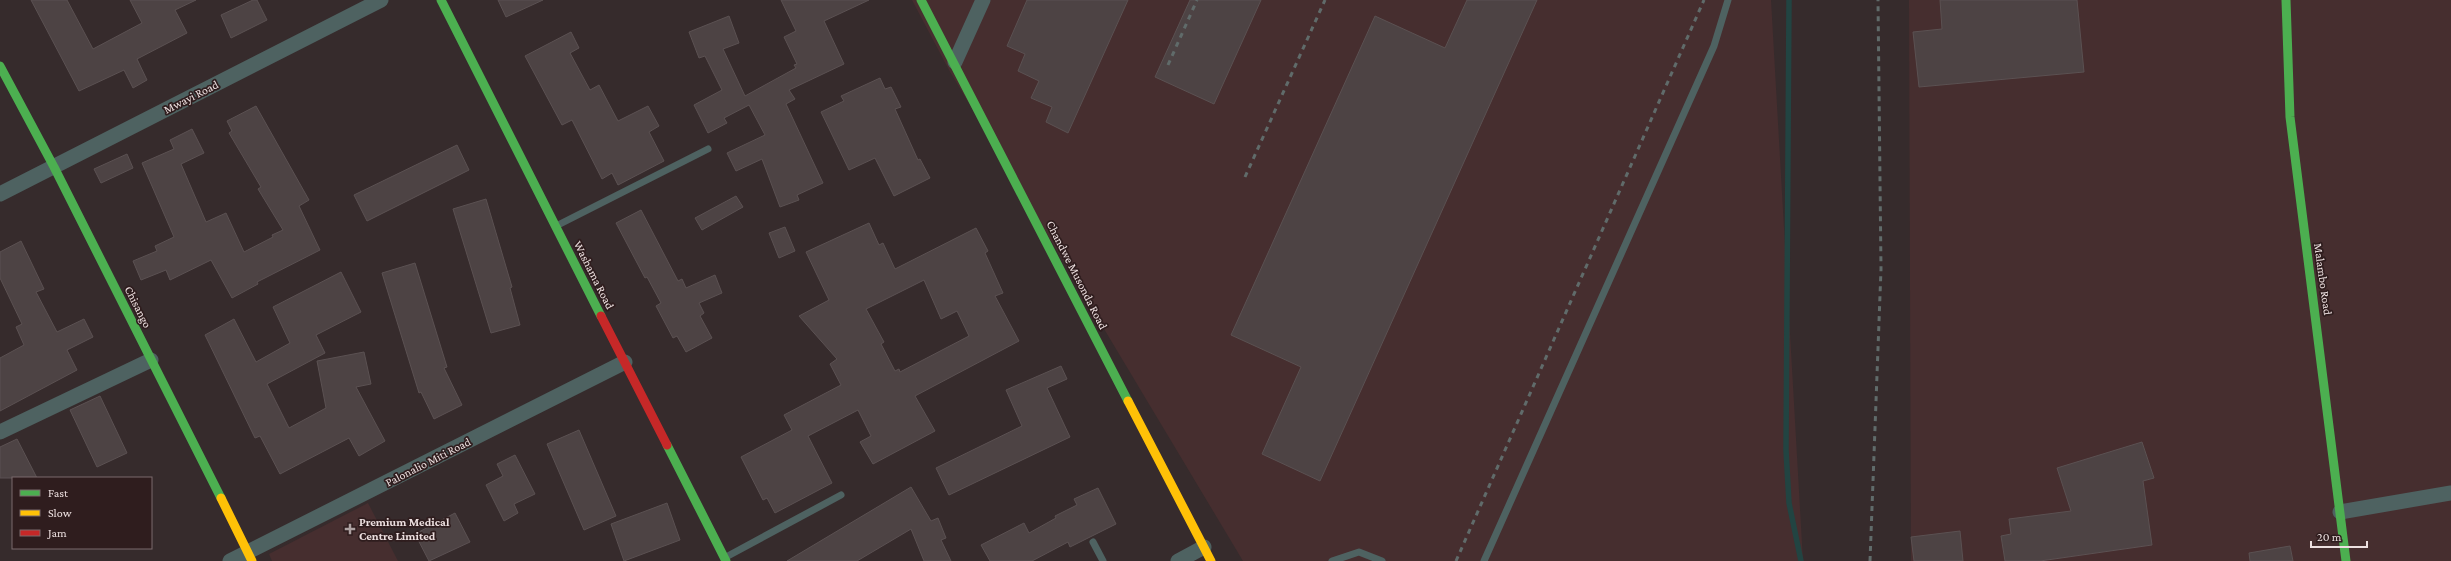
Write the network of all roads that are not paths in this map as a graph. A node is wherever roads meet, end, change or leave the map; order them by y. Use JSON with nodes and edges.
{"nodes":[{"id":1,"x":382,"y":0,"type":"edge"},
{"id":2,"x":441,"y":0,"type":"edge"},
{"id":3,"x":921,"y":0,"type":"edge"},
{"id":4,"x":983,"y":0,"type":"edge"},
{"id":5,"x":1728,"y":0,"type":"edge"},
{"id":6,"x":2286,"y":0,"type":"edge"},
{"id":7,"x":955,"y":62,"type":"junction"},
{"id":8,"x":0,"y":66,"type":"edge"},
{"id":9,"x":708,"y":149,"type":"dead end"},
{"id":10,"x":54,"y":167,"type":"junction"},
{"id":11,"x":0,"y":194,"type":"edge"},
{"id":12,"x":556,"y":226,"type":"junction"},
{"id":13,"x":151,"y":360,"type":"junction"},
{"id":14,"x":625,"y":362,"type":"junction"},
{"id":15,"x":0,"y":432,"type":"edge"},
{"id":16,"x":2451,"y":493,"type":"edge"},
{"id":17,"x":841,"y":495,"type":"dead end"},
{"id":18,"x":2340,"y":512,"type":"junction"},
{"id":19,"x":1093,"y":542,"type":"dead end"},
{"id":20,"x":1204,"y":547,"type":"junction"},
{"id":21,"x":250,"y":557,"type":"edge"},
{"id":22,"x":725,"y":559,"type":"edge"},
{"id":23,"x":230,"y":561,"type":"edge"},
{"id":24,"x":1103,"y":561,"type":"edge"},
{"id":25,"x":1178,"y":561,"type":"edge"},
{"id":26,"x":1211,"y":561,"type":"edge"},
{"id":27,"x":1332,"y":561,"type":"edge"},
{"id":28,"x":1382,"y":561,"type":"edge"},
{"id":29,"x":1484,"y":561,"type":"edge"},
{"id":30,"x":2346,"y":561,"type":"edge"}],
"edges":[{"from":1,"to":10,"type":"street","name":"Mwayi Road"},
{"from":2,"to":12,"type":"street","name":"Washama Road"},
{"from":3,"to":7,"type":"street","name":"Chandwe Musonda Road"},
{"from":4,"to":7,"type":"street"},
{"from":5,"to":29,"type":"lane"},
{"from":6,"to":18,"type":"street","name":"Malambo Road"},
{"from":7,"to":20,"type":"street","name":"Chandwe Musonda Road"},
{"from":8,"to":10,"type":"street","name":"Chisango"},
{"from":9,"to":12,"type":"lane"},
{"from":10,"to":11,"type":"street","name":"Mwayi Road"},
{"from":10,"to":13,"type":"street","name":"Chisango"},
{"from":12,"to":14,"type":"street","name":"Washama Road"},
{"from":13,"to":15,"type":"street"},
{"from":13,"to":21,"type":"street","name":"Chisango"},
{"from":14,"to":21,"type":"street","name":"Palonalio Miti Road"},
{"from":14,"to":22,"type":"street","name":"Washama Road"},
{"from":16,"to":18,"type":"street"},
{"from":17,"to":22,"type":"lane"},
{"from":18,"to":30,"type":"street","name":"Malambo Road"},
{"from":19,"to":24,"type":"lane"},
{"from":20,"to":25,"type":"street"},
{"from":20,"to":26,"type":"street","name":"Chandwe Musonda Road"},
{"from":21,"to":23,"type":"street","name":"Palonalio Miti Road"},
{"from":27,"to":28,"type":"lane"}]}
